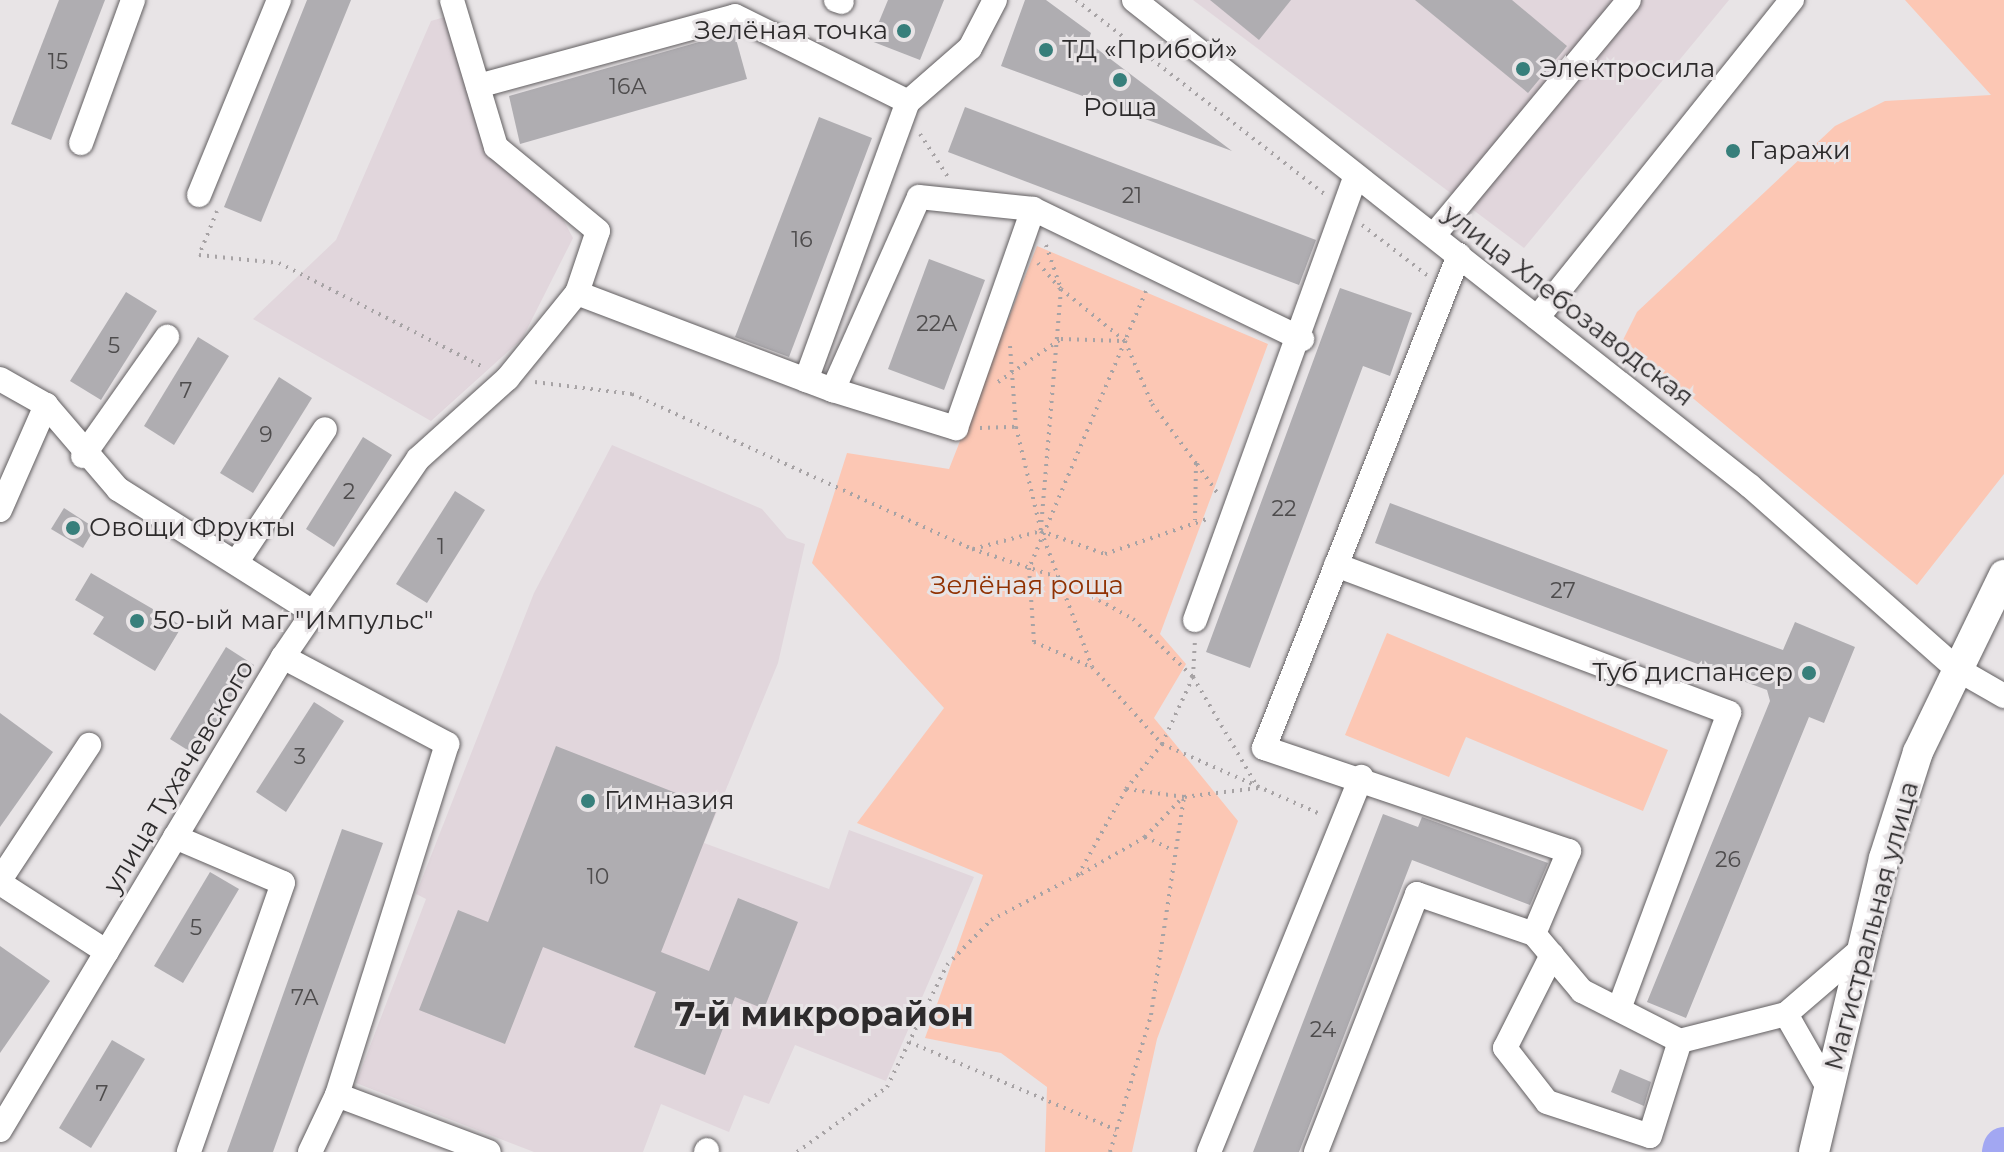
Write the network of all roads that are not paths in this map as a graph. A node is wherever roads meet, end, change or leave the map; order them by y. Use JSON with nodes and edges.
{"nodes":[{"id":1,"x":133,"y":0,"type":"edge"},
{"id":2,"x":279,"y":0,"type":"edge"},
{"id":3,"x":452,"y":0,"type":"edge"},
{"id":4,"x":995,"y":0,"type":"edge"},
{"id":5,"x":1134,"y":0,"type":"edge"},
{"id":6,"x":1629,"y":0,"type":"edge"},
{"id":7,"x":1792,"y":0,"type":"edge"},
{"id":8,"x":478,"y":86,"type":"junction"},
{"id":9,"x":916,"y":111,"type":"junction"},
{"id":10,"x":81,"y":143,"type":"dead end"},
{"id":11,"x":1356,"y":176,"type":"junction"},
{"id":12,"x":199,"y":195,"type":"road end"},
{"id":13,"x":1033,"y":209,"type":"junction"},
{"id":14,"x":1434,"y":235,"type":"junction"},
{"id":15,"x":1459,"y":255,"type":"junction"},
{"id":16,"x":577,"y":293,"type":"junction"},
{"id":17,"x":1537,"y":318,"type":"junction"},
{"id":18,"x":167,"y":337,"type":"dead end"},
{"id":19,"x":1302,"y":339,"type":"junction"},
{"id":20,"x":0,"y":379,"type":"edge"},
{"id":21,"x":806,"y":380,"type":"junction"},
{"id":22,"x":833,"y":390,"type":"junction"},
{"id":23,"x":46,"y":405,"type":"junction"},
{"id":24,"x":325,"y":429,"type":"dead end"},
{"id":25,"x":83,"y":456,"type":"junction"},
{"id":26,"x":0,"y":510,"type":"edge"},
{"id":27,"x":238,"y":560,"type":"junction"},
{"id":28,"x":1336,"y":565,"type":"junction"},
{"id":29,"x":2004,"y":575,"type":"edge"},
{"id":30,"x":314,"y":613,"type":"junction"},
{"id":31,"x":1195,"y":620,"type":"road end"},
{"id":32,"x":283,"y":657,"type":"junction"},
{"id":33,"x":1957,"y":669,"type":"junction"},
{"id":34,"x":2004,"y":696,"type":"edge"},
{"id":35,"x":89,"y":745,"type":"dead end"},
{"id":36,"x":1361,"y":777,"type":"junction"},
{"id":37,"x":175,"y":837,"type":"junction"},
{"id":38,"x":0,"y":881,"type":"edge"},
{"id":39,"x":1534,"y":934,"type":"junction"},
{"id":40,"x":1865,"y":946,"type":"junction"},
{"id":41,"x":107,"y":952,"type":"junction"},
{"id":42,"x":1552,"y":955,"type":"junction"},
{"id":43,"x":1619,"y":1008,"type":"junction"},
{"id":44,"x":1786,"y":1014,"type":"junction"},
{"id":45,"x":1680,"y":1041,"type":"junction"},
{"id":46,"x":1829,"y":1089,"type":"junction"},
{"id":47,"x":337,"y":1095,"type":"junction"},
{"id":48,"x":0,"y":1130,"type":"edge"},
{"id":49,"x":189,"y":1152,"type":"edge"},
{"id":50,"x":310,"y":1152,"type":"edge"},
{"id":51,"x":489,"y":1152,"type":"edge"},
{"id":52,"x":1209,"y":1152,"type":"edge"},
{"id":53,"x":1316,"y":1152,"type":"edge"},
{"id":54,"x":1814,"y":1152,"type":"edge"}],
"edges":[{"from":1,"to":10,"type":"street"},
{"from":2,"to":12,"type":"street"},
{"from":3,"to":8,"type":"street"},
{"from":4,"to":9,"type":"street"},
{"from":5,"to":11,"type":"street","name":"улица Хлебозаводская"},
{"from":6,"to":14,"type":"street"},
{"from":7,"to":17,"type":"street"},
{"from":8,"to":9,"type":"street"},
{"from":8,"to":16,"type":"street"},
{"from":9,"to":21,"type":"street"},
{"from":11,"to":14,"type":"street","name":"улица Хлебозаводская"},
{"from":11,"to":19,"type":"street"},
{"from":13,"to":19,"type":"street"},
{"from":13,"to":22,"type":"street"},
{"from":13,"to":22,"type":"street"},
{"from":14,"to":15,"type":"street","name":"улица Хлебозаводская"},
{"from":15,"to":17,"type":"street","name":"улица Хлебозаводская"},
{"from":15,"to":28,"type":"street"},
{"from":16,"to":21,"type":"street"},
{"from":16,"to":30,"type":"street","name":"улица Тухачевского"},
{"from":17,"to":33,"type":"street","name":"улица Хлебозаводская"},
{"from":18,"to":25,"type":"street"},
{"from":19,"to":31,"type":"street"},
{"from":20,"to":23,"type":"street"},
{"from":21,"to":22,"type":"street"},
{"from":23,"to":25,"type":"street"},
{"from":23,"to":26,"type":"street"},
{"from":24,"to":27,"type":"street"},
{"from":25,"to":27,"type":"street"},
{"from":27,"to":30,"type":"street"},
{"from":28,"to":36,"type":"street"},
{"from":28,"to":43,"type":"street"},
{"from":29,"to":33,"type":"main road","name":"Магистральная улица"},
{"from":30,"to":32,"type":"street","name":"улица Тухачевского"},
{"from":32,"to":37,"type":"street","name":"улица Тухачевского"},
{"from":32,"to":47,"type":"street"},
{"from":33,"to":34,"type":"street","name":"улица Хлебозаводская"},
{"from":33,"to":40,"type":"main road","name":"Магистральная улица"},
{"from":35,"to":38,"type":"street"},
{"from":36,"to":39,"type":"street"},
{"from":36,"to":52,"type":"street"},
{"from":37,"to":41,"type":"street","name":"улица Тухачевского"},
{"from":37,"to":49,"type":"street"},
{"from":38,"to":41,"type":"street"},
{"from":39,"to":42,"type":"street"},
{"from":39,"to":53,"type":"street"},
{"from":40,"to":44,"type":"street"},
{"from":40,"to":46,"type":"main road","name":"Магистральная улица"},
{"from":41,"to":48,"type":"street","name":"улица Тухачевского"},
{"from":42,"to":43,"type":"street"},
{"from":42,"to":45,"type":"street"},
{"from":43,"to":45,"type":"street"},
{"from":44,"to":45,"type":"street"},
{"from":44,"to":46,"type":"street"},
{"from":46,"to":54,"type":"main road","name":"Магистральная улица"},
{"from":47,"to":50,"type":"street"},
{"from":47,"to":51,"type":"street"}]}
